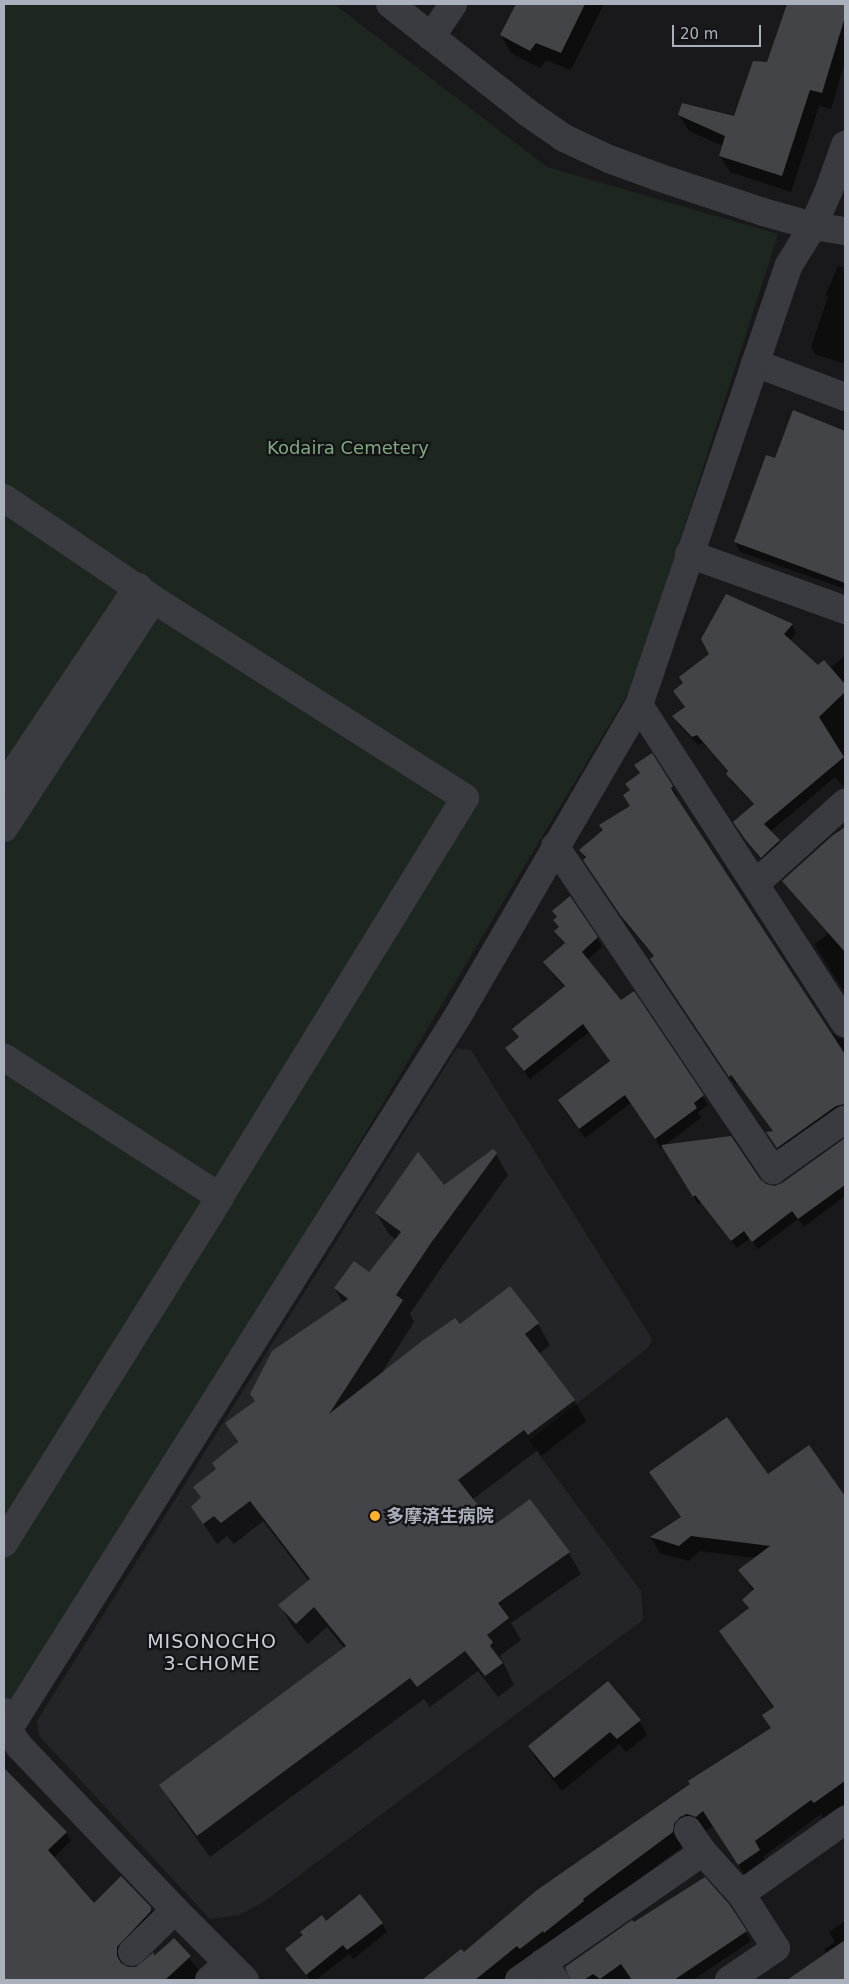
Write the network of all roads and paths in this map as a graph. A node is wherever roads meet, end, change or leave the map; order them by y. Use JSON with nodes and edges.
{"nodes":[{"id":1,"x":390,"y":4,"type":"edge"},
{"id":2,"x":453,"y":4,"type":"edge"},
{"id":3,"x":431,"y":37,"type":"junction"},
{"id":4,"x":845,"y":144,"type":"edge"},
{"id":5,"x":813,"y":226,"type":"junction"},
{"id":6,"x":845,"y":232,"type":"edge"},
{"id":7,"x":755,"y":362,"type":"junction"},
{"id":8,"x":845,"y":397,"type":"edge"},
{"id":9,"x":4,"y":498,"type":"edge"},
{"id":10,"x":689,"y":554,"type":"junction"},
{"id":11,"x":146,"y":593,"type":"junction"},
{"id":12,"x":845,"y":610,"type":"edge"},
{"id":13,"x":639,"y":706,"type":"junction"},
{"id":14,"x":4,"y":788,"type":"edge"},
{"id":15,"x":845,"y":803,"type":"edge"},
{"id":16,"x":4,"y":828,"type":"edge"},
{"id":17,"x":555,"y":846,"type":"junction"},
{"id":18,"x":756,"y":883,"type":"junction"},
{"id":19,"x":845,"y":1023,"type":"edge"},
{"id":20,"x":4,"y":1057,"type":"edge"},
{"id":21,"x":845,"y":1119,"type":"edge"},
{"id":22,"x":220,"y":1197,"type":"junction"},
{"id":23,"x":4,"y":1543,"type":"edge"},
{"id":24,"x":9,"y":1738,"type":"edge"},
{"id":25,"x":845,"y":1820,"type":"edge"},
{"id":26,"x":688,"y":1830,"type":"dead end"},
{"id":27,"x":703,"y":1852,"type":"junction"},
{"id":28,"x":741,"y":1894,"type":"junction"},
{"id":29,"x":175,"y":1910,"type":"junction"},
{"id":30,"x":132,"y":1952,"type":"dead end"},
{"id":31,"x":549,"y":1972,"type":"edge"},
{"id":32,"x":227,"y":1974,"type":"edge"},
{"id":33,"x":519,"y":1980,"type":"edge"},
{"id":34,"x":729,"y":1980,"type":"edge"}],
"edges":[{"from":1,"to":3,"type":"street"},
{"from":2,"to":3,"type":"street"},
{"from":3,"to":5,"type":"street"},
{"from":4,"to":5,"type":"street"},
{"from":5,"to":6,"type":"street"},
{"from":5,"to":7,"type":"street"},
{"from":7,"to":8,"type":"street"},
{"from":7,"to":10,"type":"street"},
{"from":9,"to":11,"type":"street"},
{"from":10,"to":12,"type":"street"},
{"from":10,"to":13,"type":"street"},
{"from":11,"to":14,"type":"street"},
{"from":11,"to":16,"type":"street"},
{"from":11,"to":22,"type":"street"},
{"from":13,"to":17,"type":"street"},
{"from":13,"to":18,"type":"street"},
{"from":15,"to":18,"type":"street"},
{"from":17,"to":21,"type":"street"},
{"from":17,"to":24,"type":"street"},
{"from":18,"to":19,"type":"street"},
{"from":20,"to":22,"type":"street"},
{"from":22,"to":23,"type":"street"},
{"from":24,"to":29,"type":"street"},
{"from":25,"to":28,"type":"street"},
{"from":26,"to":27,"type":"street"},
{"from":27,"to":28,"type":"street"},
{"from":27,"to":31,"type":"street"},
{"from":28,"to":34,"type":"street"},
{"from":29,"to":30,"type":"street"},
{"from":29,"to":32,"type":"street"},
{"from":31,"to":33,"type":"street"}]}
